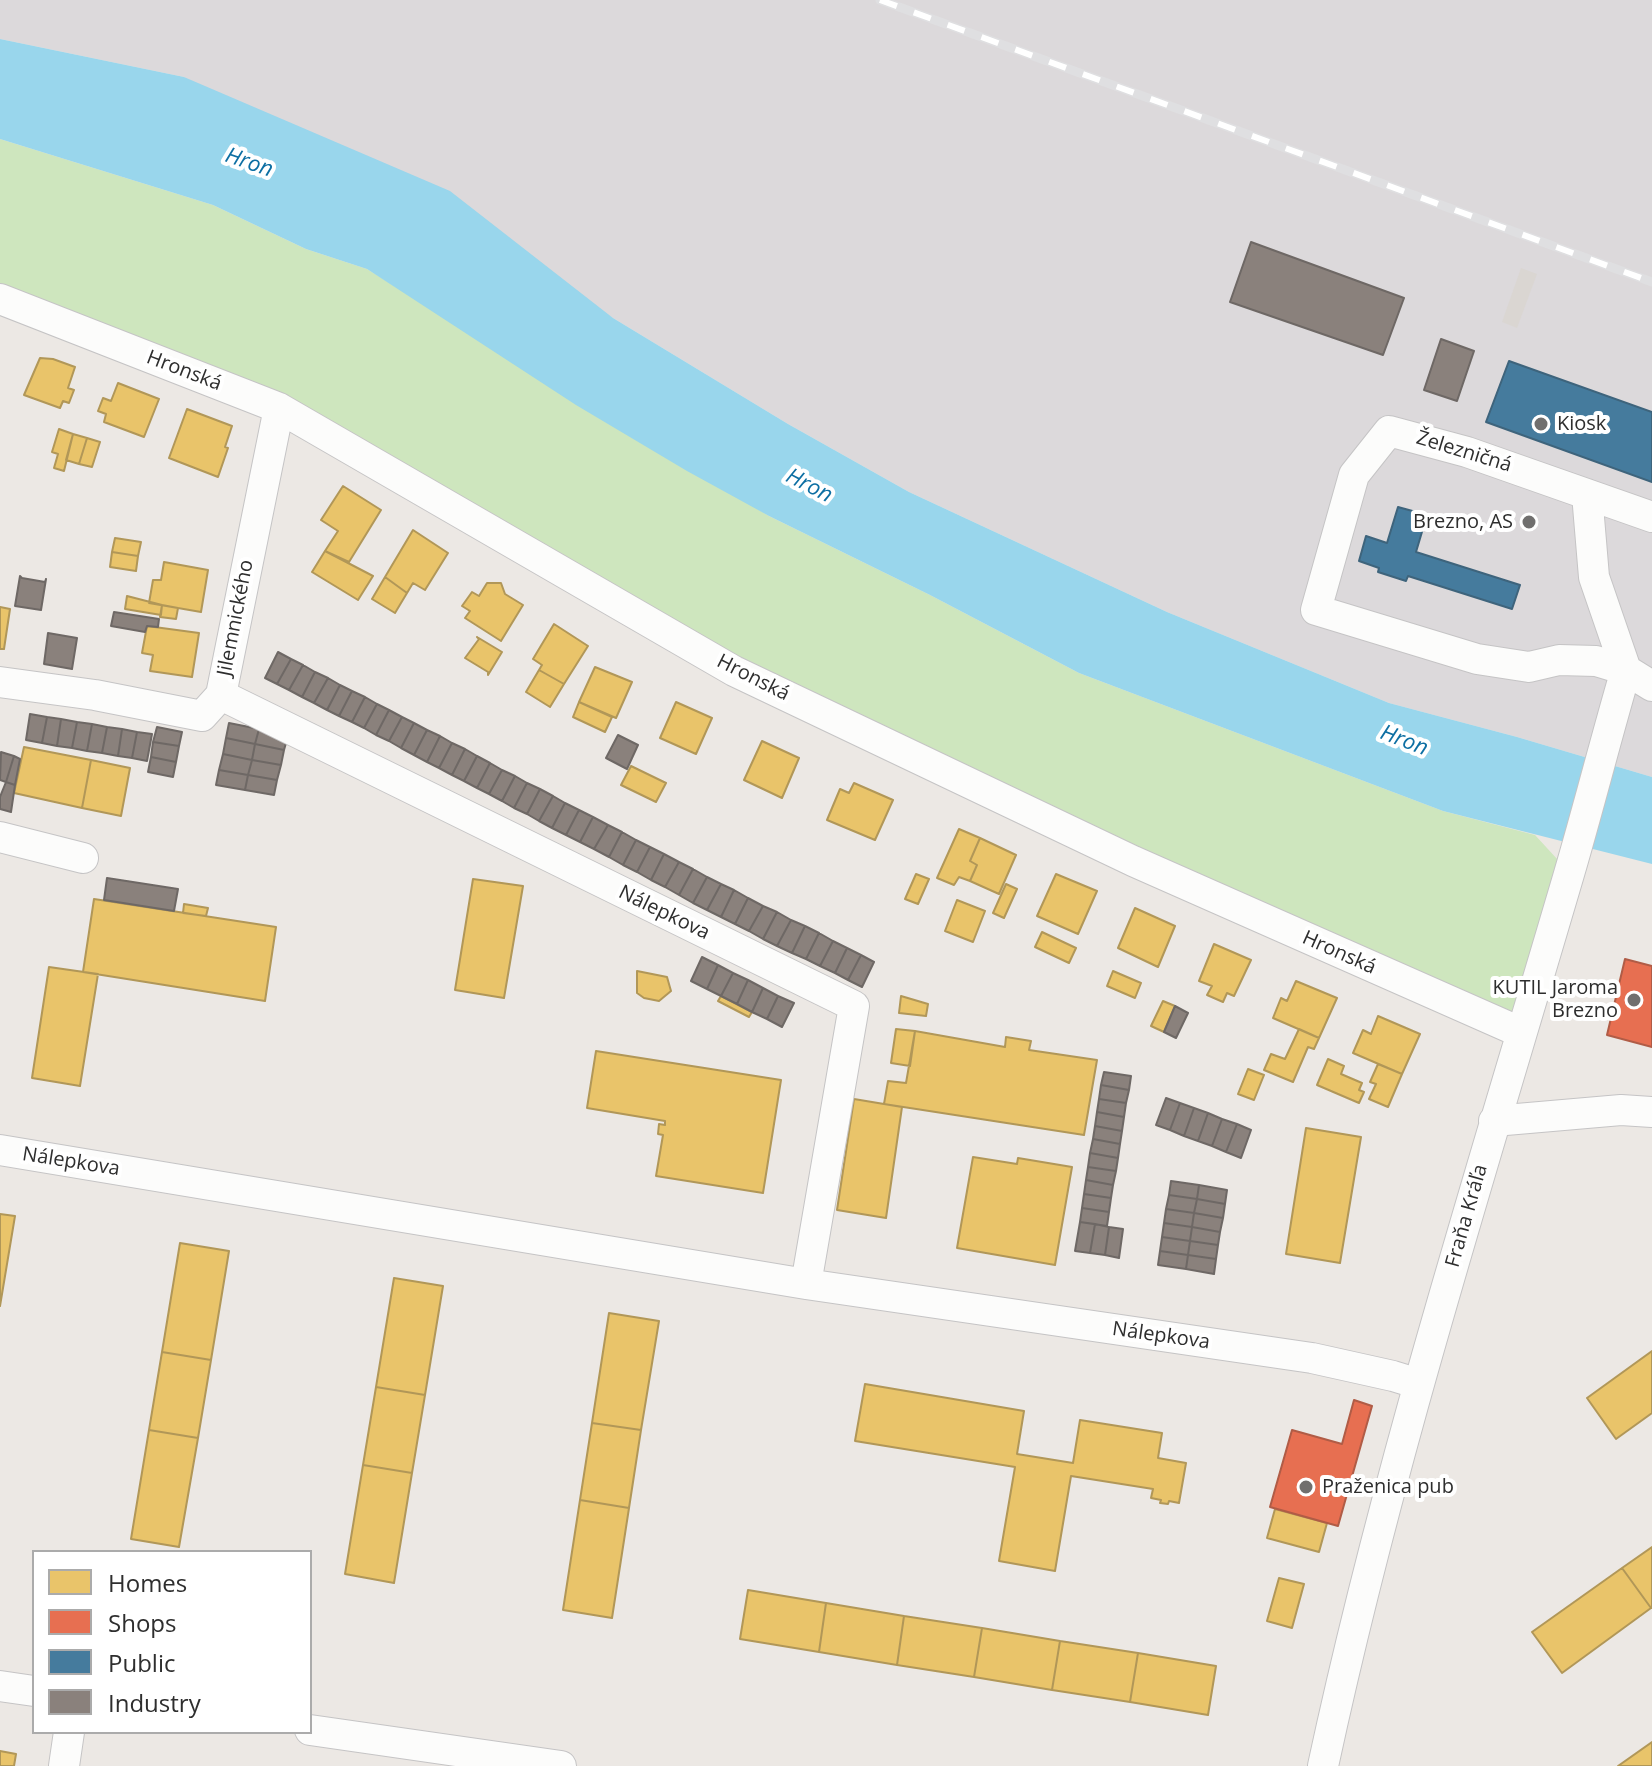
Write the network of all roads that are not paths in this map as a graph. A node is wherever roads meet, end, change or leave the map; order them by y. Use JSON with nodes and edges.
{"nodes":[{"id":1,"x":0,"y":299,"type":"edge"},
{"id":2,"x":279,"y":408,"type":"junction"},
{"id":3,"x":1587,"y":494,"type":"junction"},
{"id":4,"x":1652,"y":517,"type":"edge"},
{"id":5,"x":1639,"y":669,"type":"edge"},
{"id":6,"x":0,"y":682,"type":"edge"},
{"id":7,"x":1652,"y":686,"type":"edge"},
{"id":8,"x":221,"y":695,"type":"junction"},
{"id":9,"x":0,"y":837,"type":"edge"},
{"id":10,"x":83,"y":858,"type":"dead end"},
{"id":11,"x":1520,"y":1032,"type":"junction"},
{"id":12,"x":1652,"y":1112,"type":"edge"},
{"id":13,"x":1494,"y":1121,"type":"junction"},
{"id":14,"x":0,"y":1150,"type":"edge"},
{"id":15,"x":806,"y":1284,"type":"junction"},
{"id":16,"x":1419,"y":1384,"type":"junction"},
{"id":17,"x":0,"y":1686,"type":"edge"},
{"id":18,"x":32,"y":1691,"type":"edge"},
{"id":19,"x":312,"y":1730,"type":"edge"},
{"id":20,"x":69,"y":1734,"type":"edge"},
{"id":21,"x":64,"y":1766,"type":"edge"},
{"id":22,"x":561,"y":1766,"type":"edge"},
{"id":23,"x":1323,"y":1766,"type":"edge"}],
"edges":[{"from":1,"to":2,"type":"street","name":"Hronská"},
{"from":2,"to":8,"type":"street","name":"Jilemnického"},
{"from":2,"to":11,"type":"street","name":"Hronská"},
{"from":3,"to":4,"type":"street","name":"Železničná"},
{"from":3,"to":5,"type":"street"},
{"from":3,"to":5,"type":"street","name":"Železničná"},
{"from":5,"to":7,"type":"street"},
{"from":5,"to":11,"type":"street","name":"Fraňa Kráľa"},
{"from":6,"to":8,"type":"street","name":"Jilemnického"},
{"from":8,"to":15,"type":"street","name":"Nálepkova"},
{"from":9,"to":10,"type":"street"},
{"from":11,"to":13,"type":"street","name":"Fraňa Kráľa"},
{"from":12,"to":13,"type":"street"},
{"from":13,"to":16,"type":"street","name":"Fraňa Kráľa"},
{"from":14,"to":15,"type":"street","name":"Nálepkova"},
{"from":15,"to":16,"type":"street","name":"Nálepkova"},
{"from":16,"to":23,"type":"street","name":"Fraňa Kráľa"},
{"from":17,"to":18,"type":"street"},
{"from":19,"to":22,"type":"street"},
{"from":20,"to":21,"type":"street"}]}
